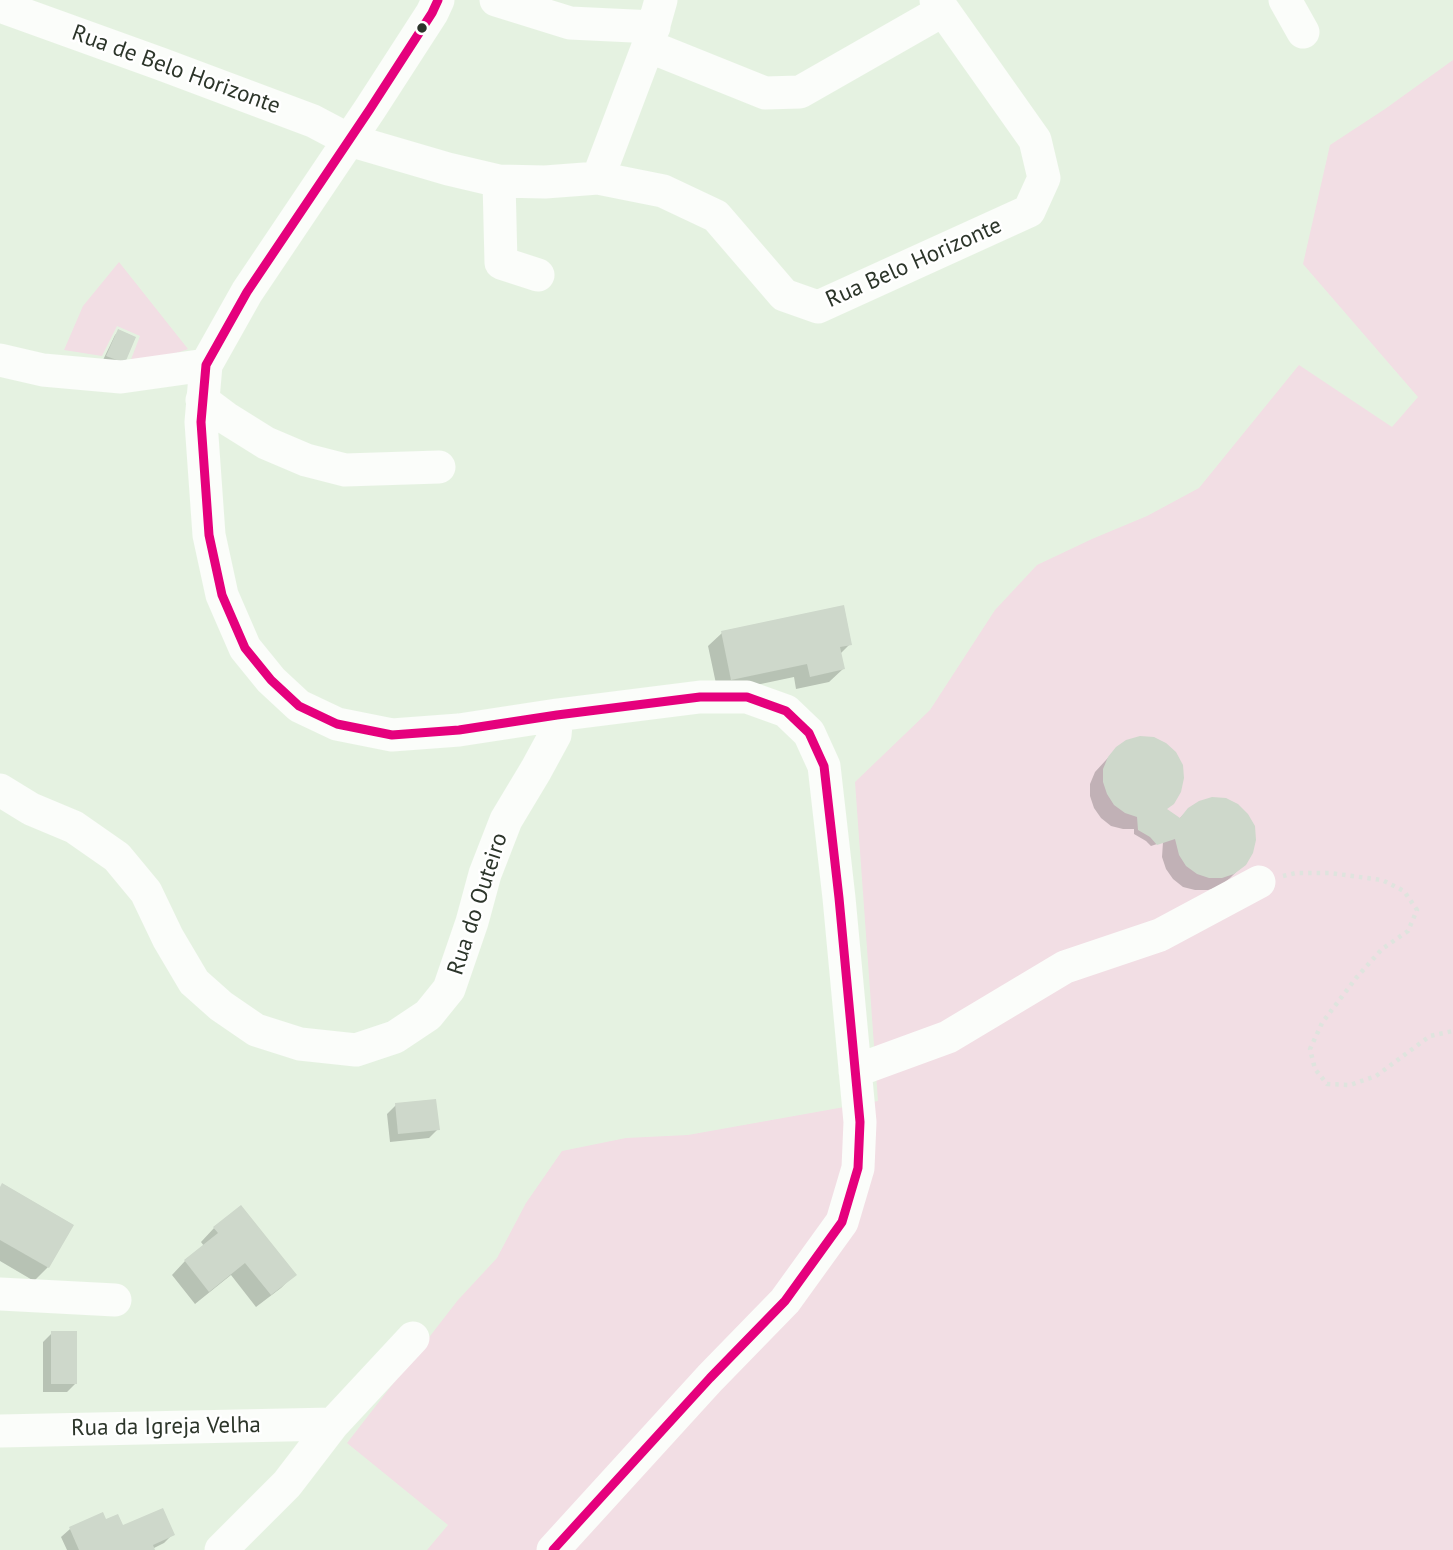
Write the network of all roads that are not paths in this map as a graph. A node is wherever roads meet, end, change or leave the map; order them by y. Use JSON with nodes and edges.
{"nodes":[{"id":1,"x":438,"y":0,"type":"edge"},
{"id":2,"x":496,"y":0,"type":"edge"},
{"id":3,"x":1285,"y":0,"type":"edge"},
{"id":4,"x":939,"y":5,"type":"edge"},
{"id":5,"x":0,"y":6,"type":"edge"},
{"id":6,"x":654,"y":24,"type":"edge"},
{"id":7,"x":1303,"y":32,"type":"dead end"},
{"id":8,"x":349,"y":140,"type":"junction"},
{"id":9,"x":598,"y":178,"type":"junction"},
{"id":10,"x":499,"y":181,"type":"junction"},
{"id":11,"x":538,"y":275,"type":"dead end"},
{"id":12,"x":0,"y":360,"type":"edge"},
{"id":13,"x":206,"y":365,"type":"junction"},
{"id":14,"x":202,"y":400,"type":"junction"},
{"id":15,"x":439,"y":467,"type":"dead end"},
{"id":16,"x":557,"y":715,"type":"junction"},
{"id":17,"x":0,"y":790,"type":"edge"},
{"id":18,"x":1259,"y":882,"type":"road end"},
{"id":19,"x":855,"y":1071,"type":"junction"},
{"id":20,"x":0,"y":1294,"type":"edge"},
{"id":21,"x":115,"y":1300,"type":"dead end"},
{"id":22,"x":413,"y":1338,"type":"dead end"},
{"id":23,"x":333,"y":1424,"type":"junction"},
{"id":24,"x":0,"y":1431,"type":"edge"},
{"id":25,"x":222,"y":1550,"type":"edge"},
{"id":26,"x":553,"y":1550,"type":"edge"}],
"edges":[{"from":1,"to":8,"type":"street"},
{"from":2,"to":6,"type":"street"},
{"from":3,"to":7,"type":"street"},
{"from":4,"to":6,"type":"street"},
{"from":4,"to":9,"type":"street","name":"Rua Belo Horizonte"},
{"from":5,"to":8,"type":"street","name":"Rua de Belo Horizonte"},
{"from":6,"to":9,"type":"street"},
{"from":8,"to":10,"type":"street","name":"Rua Belo Horizonte"},
{"from":8,"to":13,"type":"street"},
{"from":9,"to":10,"type":"street","name":"Rua Belo Horizonte"},
{"from":10,"to":11,"type":"street"},
{"from":12,"to":13,"type":"street"},
{"from":13,"to":14,"type":"street"},
{"from":14,"to":15,"type":"street"},
{"from":14,"to":16,"type":"street"},
{"from":16,"to":17,"type":"street","name":"Rua do Outeiro"},
{"from":16,"to":19,"type":"street"},
{"from":18,"to":19,"type":"street"},
{"from":19,"to":26,"type":"street"},
{"from":20,"to":21,"type":"street"},
{"from":22,"to":23,"type":"street"},
{"from":23,"to":24,"type":"street","name":"Rua da Igreja Velha"},
{"from":23,"to":25,"type":"street"}]}
